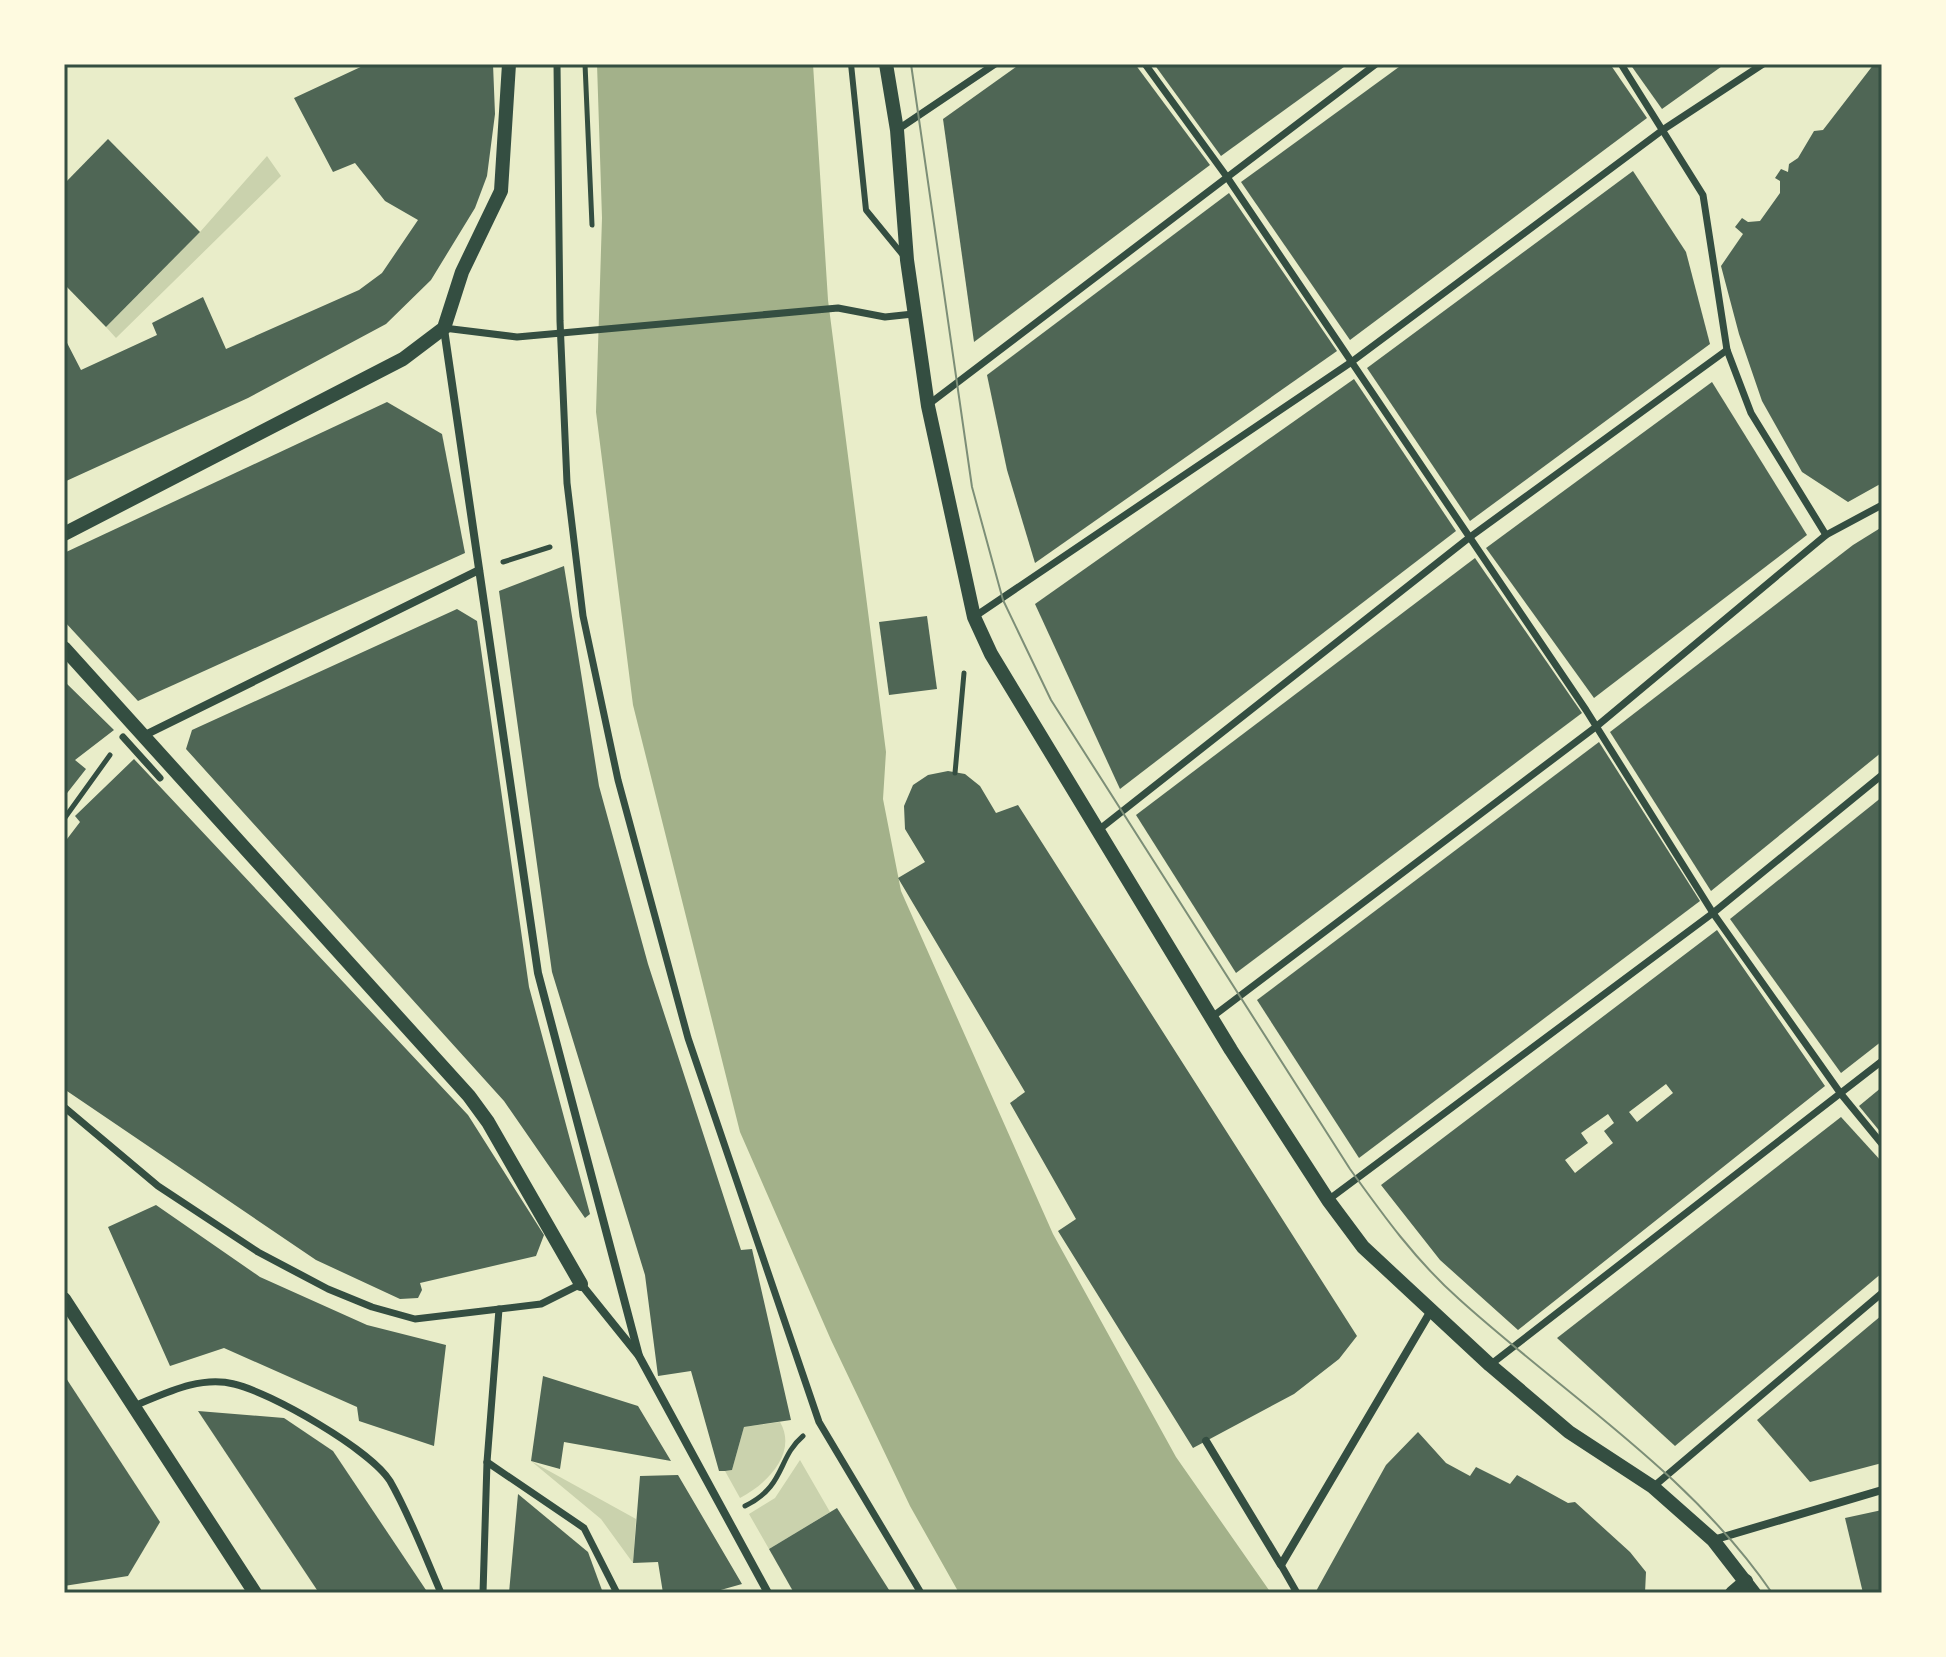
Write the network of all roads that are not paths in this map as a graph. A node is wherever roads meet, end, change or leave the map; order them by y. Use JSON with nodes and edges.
{"nodes":[{"id":1,"x":509,"y":64,"type":"edge"},
{"id":2,"x":557,"y":64,"type":"edge"},
{"id":3,"x":851,"y":64,"type":"edge"},
{"id":4,"x":886,"y":64,"type":"edge"},
{"id":5,"x":995,"y":64,"type":"edge"},
{"id":6,"x":1145,"y":64,"type":"edge"},
{"id":7,"x":1376,"y":64,"type":"edge"},
{"id":8,"x":1621,"y":64,"type":"edge"},
{"id":9,"x":1763,"y":64,"type":"edge"},
{"id":10,"x":1664,"y":129,"type":"junction"},
{"id":11,"x":897,"y":130,"type":"junction"},
{"id":12,"x":1227,"y":177,"type":"junction"},
{"id":13,"x":907,"y":260,"type":"junction"},
{"id":14,"x":913,"y":314,"type":"junction"},
{"id":15,"x":444,"y":328,"type":"junction"},
{"id":16,"x":1727,"y":350,"type":"junction"},
{"id":17,"x":1350,"y":363,"type":"junction"},
{"id":18,"x":928,"y":406,"type":"junction"},
{"id":19,"x":1882,"y":505,"type":"edge"},
{"id":20,"x":64,"y":534,"type":"edge"},
{"id":21,"x":1826,"y":535,"type":"junction"},
{"id":22,"x":1470,"y":537,"type":"junction"},
{"id":23,"x":479,"y":570,"type":"junction"},
{"id":24,"x":974,"y":617,"type":"junction"},
{"id":25,"x":64,"y":648,"type":"edge"},
{"id":26,"x":1597,"y":726,"type":"junction"},
{"id":27,"x":145,"y":735,"type":"junction"},
{"id":28,"x":123,"y":737,"type":"road end"},
{"id":29,"x":1882,"y":775,"type":"edge"},
{"id":30,"x":160,"y":778,"type":"dead end"},
{"id":31,"x":1096,"y":832,"type":"junction"},
{"id":32,"x":1713,"y":913,"type":"junction"},
{"id":33,"x":1212,"y":1017,"type":"junction"},
{"id":34,"x":1882,"y":1061,"type":"edge"},
{"id":35,"x":1841,"y":1094,"type":"junction"},
{"id":36,"x":64,"y":1107,"type":"edge"},
{"id":37,"x":1882,"y":1144,"type":"edge"},
{"id":38,"x":1328,"y":1200,"type":"junction"},
{"id":39,"x":581,"y":1284,"type":"junction"},
{"id":40,"x":1882,"y":1293,"type":"edge"},
{"id":41,"x":64,"y":1299,"type":"edge"},
{"id":42,"x":1432,"y":1308,"type":"junction"},
{"id":43,"x":499,"y":1309,"type":"junction"},
{"id":44,"x":639,"y":1356,"type":"junction"},
{"id":45,"x":1490,"y":1365,"type":"junction"},
{"id":46,"x":134,"y":1406,"type":"junction"},
{"id":47,"x":1206,"y":1441,"type":"dead end"},
{"id":48,"x":487,"y":1462,"type":"junction"},
{"id":49,"x":1653,"y":1487,"type":"junction"},
{"id":50,"x":1882,"y":1490,"type":"edge"},
{"id":51,"x":1713,"y":1540,"type":"junction"},
{"id":52,"x":1281,"y":1565,"type":"junction"},
{"id":53,"x":1750,"y":1587,"type":"edge"},
{"id":54,"x":255,"y":1593,"type":"edge"},
{"id":55,"x":441,"y":1593,"type":"edge"},
{"id":56,"x":483,"y":1593,"type":"edge"},
{"id":57,"x":617,"y":1593,"type":"edge"},
{"id":58,"x":768,"y":1593,"type":"edge"},
{"id":59,"x":921,"y":1593,"type":"edge"},
{"id":60,"x":1297,"y":1593,"type":"edge"},
{"id":61,"x":1732,"y":1593,"type":"edge"}],
"edges":[{"from":1,"to":15,"type":"street"},
{"from":2,"to":59,"type":"street"},
{"from":3,"to":13,"type":"lane"},
{"from":4,"to":11,"type":"street"},
{"from":5,"to":11,"type":"street"},
{"from":6,"to":12,"type":"street"},
{"from":7,"to":12,"type":"street"},
{"from":8,"to":10,"type":"street"},
{"from":9,"to":10,"type":"street"},
{"from":10,"to":16,"type":"street"},
{"from":10,"to":17,"type":"street"},
{"from":11,"to":13,"type":"street"},
{"from":12,"to":17,"type":"street"},
{"from":12,"to":18,"type":"street"},
{"from":13,"to":14,"type":"street"},
{"from":14,"to":15,"type":"street"},
{"from":14,"to":18,"type":"street"},
{"from":15,"to":20,"type":"street"},
{"from":15,"to":23,"type":"street"},
{"from":16,"to":21,"type":"street"},
{"from":16,"to":22,"type":"street"},
{"from":17,"to":22,"type":"street"},
{"from":17,"to":24,"type":"street"},
{"from":18,"to":24,"type":"street"},
{"from":19,"to":21,"type":"street"},
{"from":21,"to":26,"type":"street"},
{"from":22,"to":26,"type":"street"},
{"from":22,"to":31,"type":"street"},
{"from":23,"to":27,"type":"street"},
{"from":23,"to":44,"type":"street"},
{"from":24,"to":31,"type":"street"},
{"from":25,"to":27,"type":"street"},
{"from":26,"to":32,"type":"street"},
{"from":26,"to":33,"type":"street"},
{"from":27,"to":39,"type":"street"},
{"from":28,"to":30,"type":"street"},
{"from":29,"to":32,"type":"street"},
{"from":31,"to":33,"type":"street"},
{"from":32,"to":35,"type":"street"},
{"from":32,"to":38,"type":"street"},
{"from":33,"to":38,"type":"street"},
{"from":34,"to":35,"type":"street"},
{"from":35,"to":37,"type":"street"},
{"from":35,"to":45,"type":"street"},
{"from":36,"to":43,"type":"street"},
{"from":38,"to":42,"type":"street"},
{"from":39,"to":43,"type":"street"},
{"from":39,"to":44,"type":"street"},
{"from":40,"to":49,"type":"street"},
{"from":41,"to":46,"type":"street"},
{"from":42,"to":45,"type":"street"},
{"from":42,"to":52,"type":"street"},
{"from":43,"to":48,"type":"street"},
{"from":44,"to":58,"type":"street"},
{"from":45,"to":49,"type":"street"},
{"from":46,"to":54,"type":"street"},
{"from":46,"to":55,"type":"street"},
{"from":47,"to":52,"type":"street"},
{"from":48,"to":56,"type":"street"},
{"from":48,"to":57,"type":"street"},
{"from":49,"to":51,"type":"street"},
{"from":50,"to":51,"type":"street"},
{"from":51,"to":53,"type":"street"},
{"from":52,"to":60,"type":"street"},
{"from":53,"to":61,"type":"street"}]}
